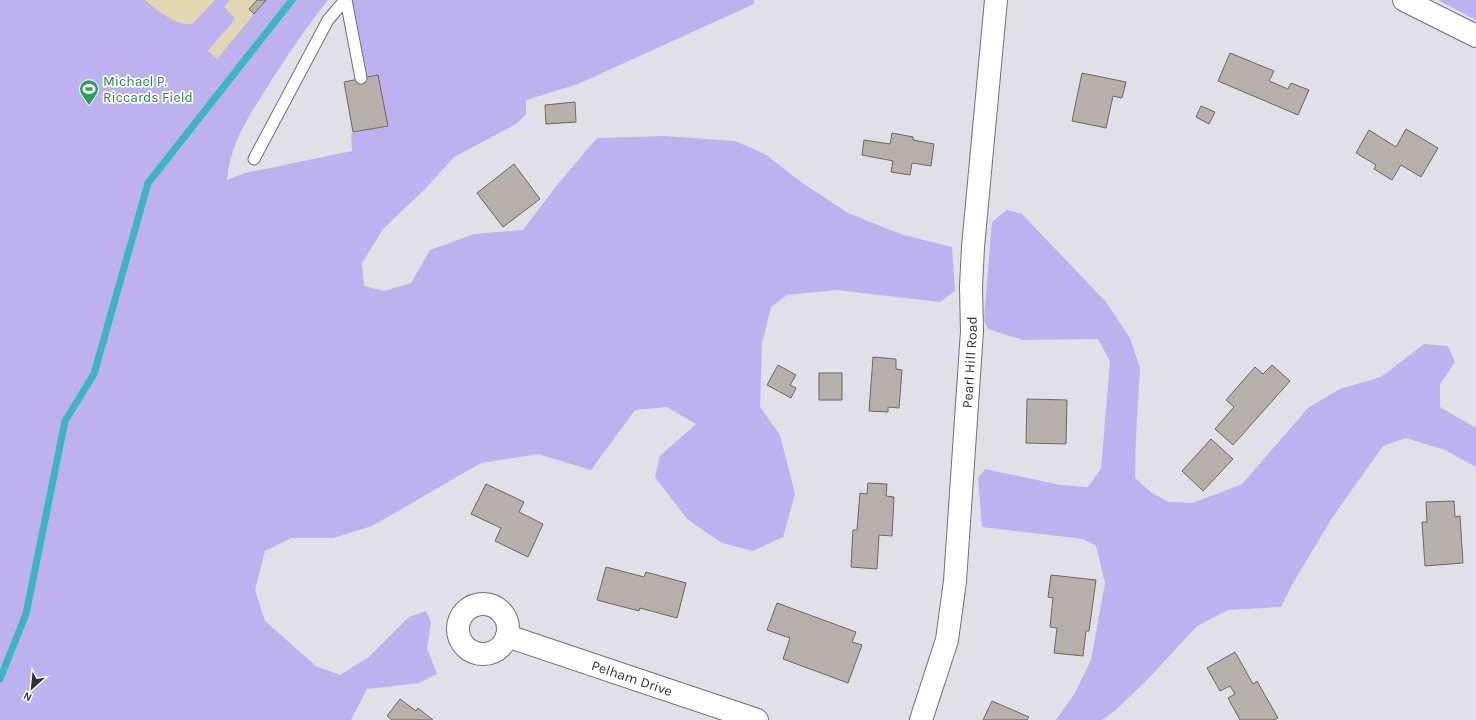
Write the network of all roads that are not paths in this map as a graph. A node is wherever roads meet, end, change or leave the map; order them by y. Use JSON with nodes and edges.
{"nodes":[{"id":1,"x":345,"y":0,"type":"edge"},
{"id":2,"x":996,"y":0,"type":"edge"},
{"id":3,"x":1404,"y":0,"type":"edge"},
{"id":4,"x":1476,"y":36,"type":"edge"},
{"id":5,"x":361,"y":78,"type":"dead end"},
{"id":6,"x":254,"y":159,"type":"dead end"},
{"id":7,"x":507,"y":636,"type":"dead end"},
{"id":8,"x":757,"y":720,"type":"edge"},
{"id":9,"x":921,"y":720,"type":"edge"}],
"edges":[{"from":1,"to":5,"type":"lane"},
{"from":1,"to":6,"type":"lane"},
{"from":2,"to":9,"type":"street","name":"Pearl Hill Road"},
{"from":3,"to":4,"type":"street"},
{"from":7,"to":8,"type":"street","name":"Pelham Drive"}]}
